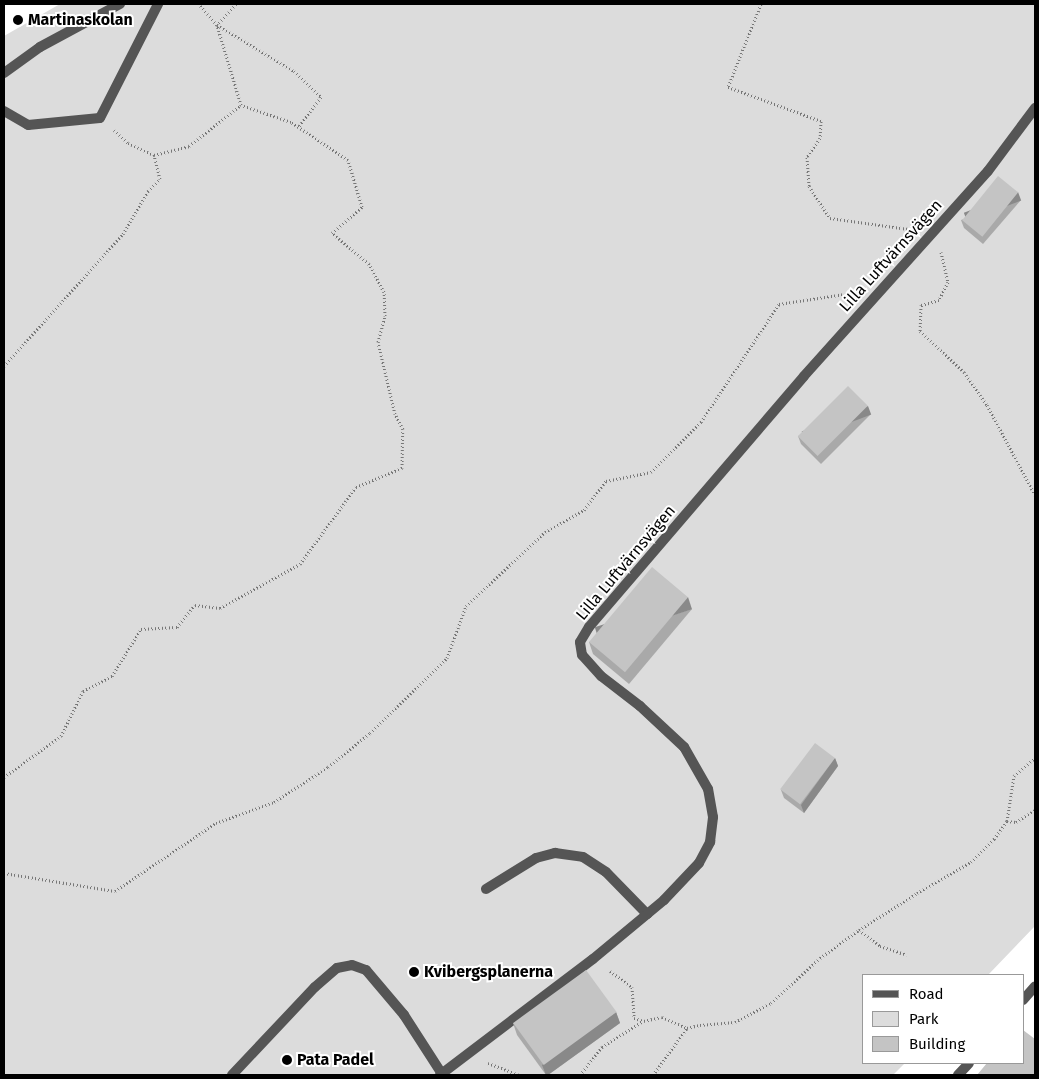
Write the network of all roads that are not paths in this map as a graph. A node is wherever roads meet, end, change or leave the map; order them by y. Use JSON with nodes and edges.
{"nodes":[{"id":1,"x":120,"y":4,"type":"edge"},
{"id":2,"x":158,"y":4,"type":"edge"},
{"id":3,"x":4,"y":73,"type":"edge"},
{"id":4,"x":1035,"y":108,"type":"edge"},
{"id":5,"x":4,"y":111,"type":"edge"},
{"id":6,"x":486,"y":889,"type":"dead end"},
{"id":7,"x":647,"y":914,"type":"junction"},
{"id":8,"x":1035,"y":986,"type":"edge"},
{"id":9,"x":1024,"y":999,"type":"edge"},
{"id":10,"x":968,"y":1064,"type":"edge"},
{"id":11,"x":441,"y":1074,"type":"edge"},
{"id":12,"x":232,"y":1075,"type":"edge"},
{"id":13,"x":958,"y":1075,"type":"edge"}],
"edges":[{"from":1,"to":3,"type":"street"},
{"from":2,"to":5,"type":"street"},
{"from":4,"to":7,"type":"street","name":"Lilla Luftvärnsvägen"},
{"from":6,"to":7,"type":"street"},
{"from":7,"to":11,"type":"street","name":"Lilla Luftvärnsvägen"},
{"from":8,"to":9,"type":"street"},
{"from":10,"to":13,"type":"street"},
{"from":11,"to":12,"type":"street"}]}
